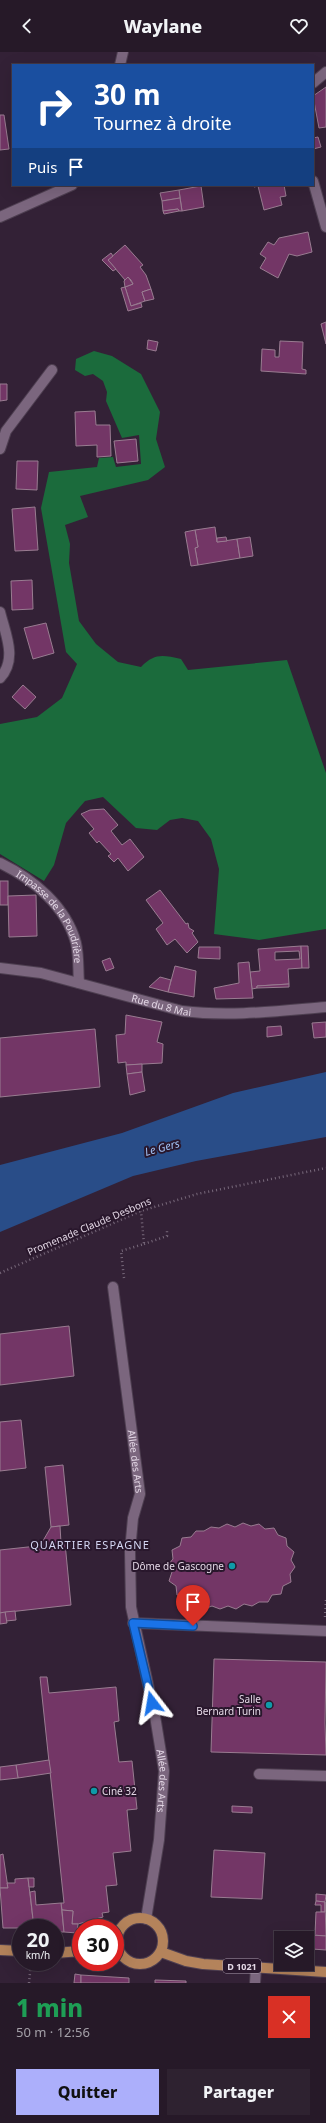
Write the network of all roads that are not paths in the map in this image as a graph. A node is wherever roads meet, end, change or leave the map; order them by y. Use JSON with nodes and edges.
{"nodes":[{"id":1,"x":122,"y":52,"type":"edge"},
{"id":2,"x":120,"y":64,"type":"edge"},
{"id":3,"x":326,"y":72,"type":"edge"},
{"id":4,"x":314,"y":82,"type":"edge"},
{"id":5,"x":314,"y":185,"type":"edge"},
{"id":6,"x":70,"y":186,"type":"edge"},
{"id":7,"x":0,"y":217,"type":"edge"},
{"id":8,"x":326,"y":227,"type":"edge"},
{"id":9,"x":52,"y":370,"type":"dead end"},
{"id":10,"x":0,"y":449,"type":"edge"},
{"id":11,"x":0,"y":612,"type":"edge"},
{"id":12,"x":0,"y":678,"type":"edge"},
{"id":13,"x":0,"y":863,"type":"edge"},
{"id":14,"x":0,"y":968,"type":"edge"},
{"id":15,"x":78,"y":983,"type":"junction"},
{"id":16,"x":326,"y":1007,"type":"edge"},
{"id":17,"x":113,"y":1287,"type":"dead end"},
{"id":18,"x":133,"y":1623,"type":"junction"},
{"id":19,"x":325,"y":1631,"type":"edge"},
{"id":20,"x":259,"y":1774,"type":"dead end"},
{"id":21,"x":326,"y":1776,"type":"edge"},
{"id":22,"x":146,"y":1919,"type":"junction"},
{"id":23,"x":124,"y":1924,"type":"edge"},
{"id":24,"x":0,"y":1950,"type":"edge"},
{"id":25,"x":12,"y":1951,"type":"edge"},
{"id":26,"x":161,"y":1952,"type":"junction"},
{"id":27,"x":124,"y":1958,"type":"edge"},
{"id":28,"x":256,"y":1967,"type":"junction"},
{"id":29,"x":326,"y":1972,"type":"edge"},
{"id":30,"x":255,"y":1983,"type":"edge"}],
"edges":[{"from":1,"to":2,"type":"street"},
{"from":3,"to":4,"type":"street"},
{"from":5,"to":8,"type":"street"},
{"from":6,"to":7,"type":"street"},
{"from":9,"to":10,"type":"street"},
{"from":11,"to":12,"type":"street"},
{"from":13,"to":15,"type":"street","name":"Impasse de la Poudrière"},
{"from":14,"to":15,"type":"street","name":"Rue du 8 Mai"},
{"from":15,"to":16,"type":"street","name":"Rue du 8 Mai"},
{"from":17,"to":18,"type":"street","name":"Allée des Arts"},
{"from":18,"to":19,"type":"street"},
{"from":18,"to":22,"type":"street","name":"Allée des Arts"},
{"from":20,"to":21,"type":"street"},
{"from":22,"to":23,"type":"main road"},
{"from":22,"to":26,"type":"main road"},
{"from":24,"to":25,"type":"main road"},
{"from":26,"to":27,"type":"main road"},
{"from":26,"to":28,"type":"main road","number":"D 1021"},
{"from":28,"to":29,"type":"main road","number":"D 1021"},
{"from":28,"to":30,"type":"street"}]}
